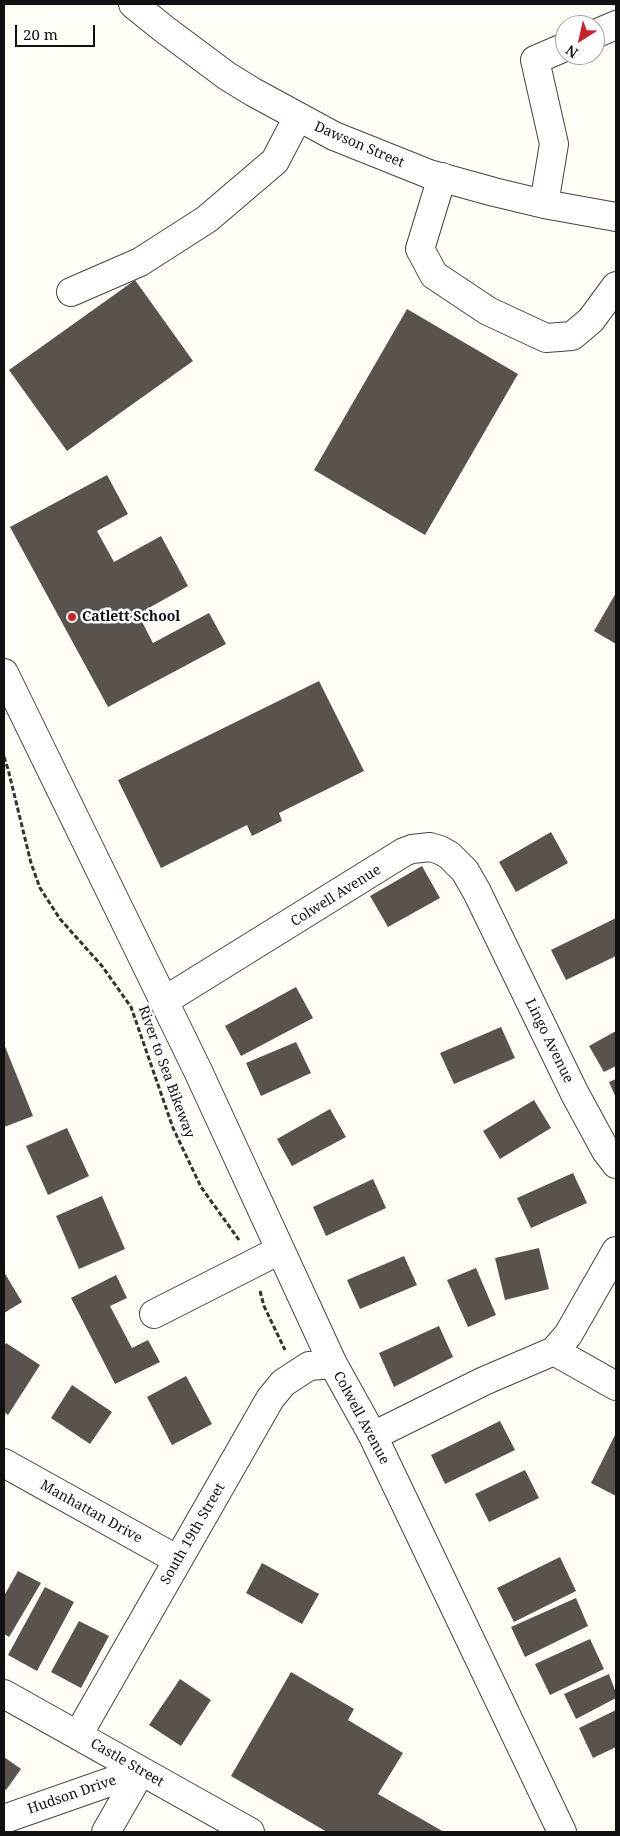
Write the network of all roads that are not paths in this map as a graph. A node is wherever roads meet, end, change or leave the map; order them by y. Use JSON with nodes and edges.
{"nodes":[{"id":1,"x":133,"y":4,"type":"edge"},
{"id":2,"x":555,"y":51,"type":"edge"},
{"id":3,"x":298,"y":117,"type":"junction"},
{"id":4,"x":442,"y":178,"type":"junction"},
{"id":5,"x":544,"y":204,"type":"junction"},
{"id":6,"x":616,"y":217,"type":"edge"},
{"id":7,"x":616,"y":286,"type":"edge"},
{"id":8,"x":71,"y":292,"type":"dead end"},
{"id":9,"x":4,"y":673,"type":"edge"},
{"id":10,"x":489,"y":916,"type":"joint"},
{"id":11,"x":164,"y":1001,"type":"junction"},
{"id":12,"x":616,"y":1164,"type":"edge"},
{"id":13,"x":280,"y":1250,"type":"junction"},
{"id":14,"x":616,"y":1251,"type":"edge"},
{"id":15,"x":154,"y":1314,"type":"dead end"},
{"id":16,"x":554,"y":1351,"type":"junction"},
{"id":17,"x":333,"y":1364,"type":"junction"},
{"id":18,"x":616,"y":1386,"type":"edge"},
{"id":19,"x":373,"y":1436,"type":"junction"},
{"id":20,"x":4,"y":1463,"type":"edge"},
{"id":21,"x":178,"y":1560,"type":"junction"},
{"id":22,"x":4,"y":1694,"type":"edge"},
{"id":23,"x":78,"y":1735,"type":"junction"},
{"id":24,"x":141,"y":1771,"type":"junction"},
{"id":25,"x":4,"y":1819,"type":"edge"},
{"id":26,"x":106,"y":1832,"type":"edge"},
{"id":27,"x":250,"y":1832,"type":"edge"},
{"id":28,"x":562,"y":1832,"type":"edge"}],
"edges":[{"from":1,"to":3,"type":"street","name":"Dawson Street"},
{"from":2,"to":5,"type":"street"},
{"from":3,"to":4,"type":"street","name":"Dawson Street"},
{"from":3,"to":8,"type":"street"},
{"from":4,"to":5,"type":"street","name":"Dawson Street"},
{"from":4,"to":7,"type":"street"},
{"from":5,"to":6,"type":"street","name":"Dawson Street"},
{"from":9,"to":11,"type":"street","name":"Colwell Avenue"},
{"from":10,"to":11,"type":"street","name":"Colwell Avenue"},
{"from":10,"to":12,"type":"street","name":"Lingo Avenue"},
{"from":11,"to":13,"type":"street","name":"Colwell Avenue"},
{"from":13,"to":15,"type":"street"},
{"from":13,"to":17,"type":"street","name":"Colwell Avenue"},
{"from":14,"to":16,"type":"street"},
{"from":16,"to":18,"type":"street"},
{"from":16,"to":19,"type":"street"},
{"from":17,"to":19,"type":"street","name":"Colwell Avenue"},
{"from":17,"to":21,"type":"street","name":"South 19th Street"},
{"from":19,"to":28,"type":"street","name":"Colwell Avenue"},
{"from":20,"to":21,"type":"street","name":"Manhattan Drive"},
{"from":21,"to":23,"type":"street","name":"South 19th Street"},
{"from":22,"to":23,"type":"street","name":"Castle Street"},
{"from":23,"to":24,"type":"street","name":"Castle Street"},
{"from":24,"to":25,"type":"street","name":"Hudson Drive"},
{"from":24,"to":26,"type":"street"},
{"from":24,"to":27,"type":"street","name":"Castle Street"}]}
